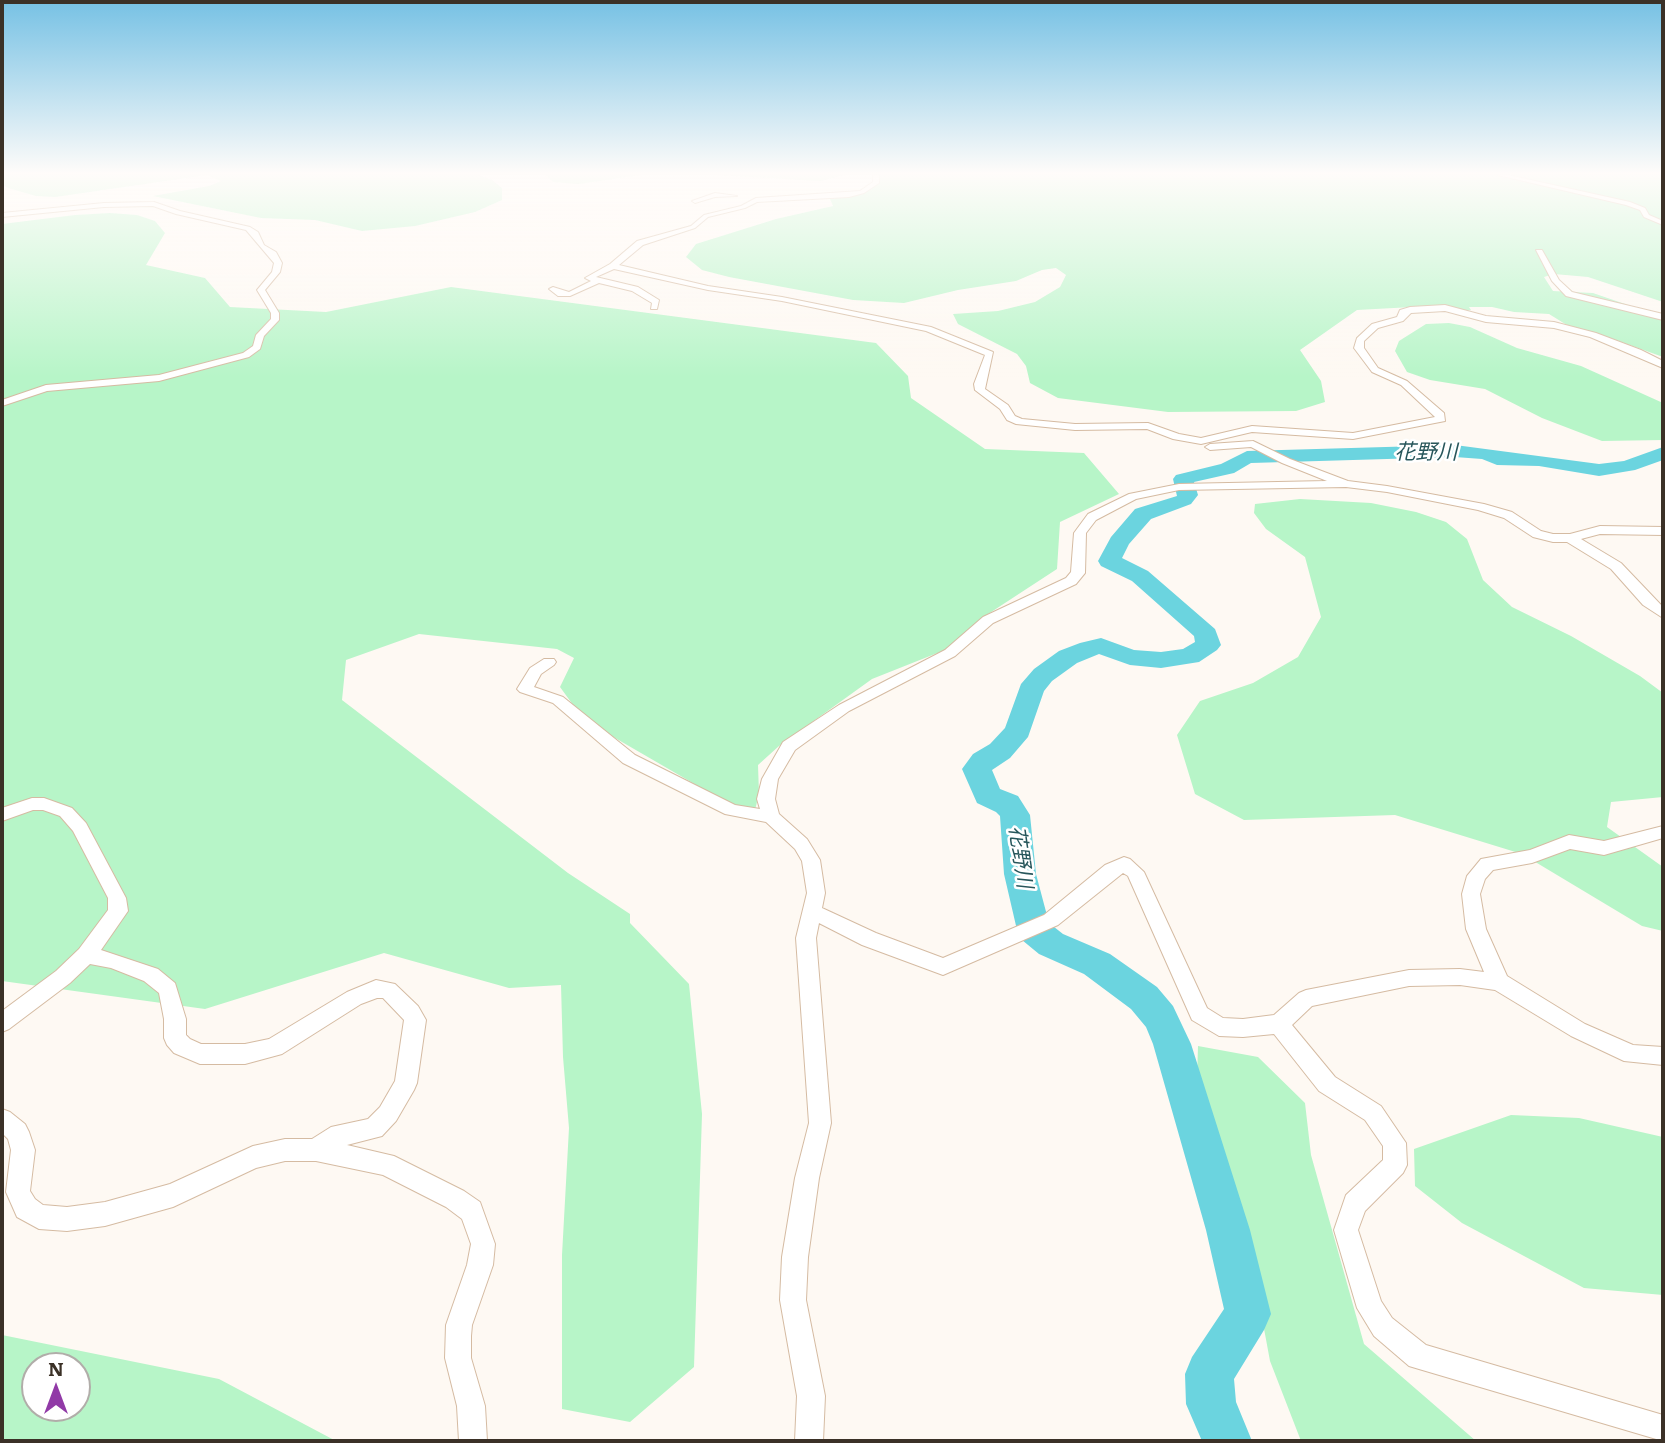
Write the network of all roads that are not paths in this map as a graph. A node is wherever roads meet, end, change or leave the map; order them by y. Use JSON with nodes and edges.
{"nodes":[{"id":1,"x":259,"y":242,"type":"edge"},
{"id":2,"x":642,"y":242,"type":"edge"},
{"id":3,"x":1539,"y":253,"type":"dead end"},
{"id":4,"x":613,"y":266,"type":"junction"},
{"id":5,"x":597,"y":281,"type":"junction"},
{"id":6,"x":553,"y":289,"type":"dead end"},
{"id":7,"x":654,"y":307,"type":"dead end"},
{"id":8,"x":1663,"y":317,"type":"edge"},
{"id":9,"x":1663,"y":365,"type":"edge"},
{"id":10,"x":2,"y":403,"type":"edge"},
{"id":11,"x":1133,"y":427,"type":"junction"},
{"id":12,"x":1346,"y":484,"type":"junction"},
{"id":13,"x":1663,"y":531,"type":"edge"},
{"id":14,"x":1570,"y":538,"type":"junction"},
{"id":15,"x":1663,"y":614,"type":"edge"},
{"id":16,"x":549,"y":662,"type":"dead end"},
{"id":17,"x":2,"y":815,"type":"edge"},
{"id":18,"x":771,"y":817,"type":"junction"},
{"id":19,"x":1663,"y":832,"type":"edge"},
{"id":20,"x":813,"y":912,"type":"junction"},
{"id":21,"x":86,"y":955,"type":"junction"},
{"id":22,"x":1499,"y":982,"type":"junction"},
{"id":23,"x":2,"y":1023,"type":"edge"},
{"id":24,"x":1279,"y":1024,"type":"junction"},
{"id":25,"x":1663,"y":1056,"type":"edge"},
{"id":26,"x":2,"y":1119,"type":"edge"},
{"id":27,"x":316,"y":1150,"type":"junction"},
{"id":28,"x":1663,"y":1429,"type":"edge"},
{"id":29,"x":473,"y":1441,"type":"edge"},
{"id":30,"x":808,"y":1441,"type":"edge"}],
"edges":[{"from":1,"to":10,"type":"street"},
{"from":2,"to":4,"type":"street"},
{"from":3,"to":8,"type":"street"},
{"from":4,"to":5,"type":"street"},
{"from":4,"to":11,"type":"street"},
{"from":5,"to":6,"type":"street"},
{"from":5,"to":7,"type":"street"},
{"from":9,"to":11,"type":"street"},
{"from":11,"to":12,"type":"street"},
{"from":12,"to":14,"type":"street"},
{"from":12,"to":18,"type":"street"},
{"from":13,"to":14,"type":"street"},
{"from":14,"to":15,"type":"street"},
{"from":16,"to":18,"type":"street"},
{"from":17,"to":21,"type":"street"},
{"from":18,"to":20,"type":"street"},
{"from":19,"to":22,"type":"street"},
{"from":20,"to":24,"type":"street"},
{"from":20,"to":30,"type":"street"},
{"from":21,"to":23,"type":"street"},
{"from":21,"to":27,"type":"street"},
{"from":22,"to":24,"type":"street"},
{"from":22,"to":25,"type":"street"},
{"from":24,"to":28,"type":"street"},
{"from":26,"to":27,"type":"street"},
{"from":27,"to":29,"type":"street"}]}
